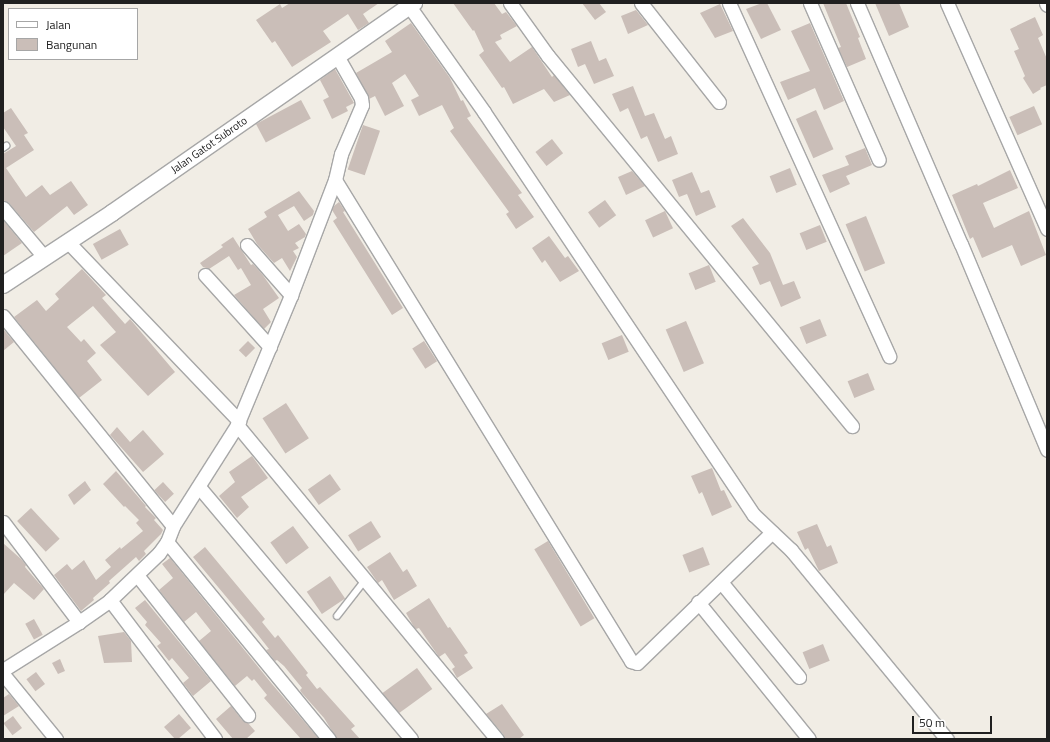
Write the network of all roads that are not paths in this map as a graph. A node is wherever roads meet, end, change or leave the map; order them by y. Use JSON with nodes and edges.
{"nodes":[{"id":1,"x":510,"y":3,"type":"edge"},
{"id":2,"x":641,"y":3,"type":"edge"},
{"id":3,"x":729,"y":3,"type":"edge"},
{"id":4,"x":810,"y":3,"type":"edge"},
{"id":5,"x":857,"y":3,"type":"edge"},
{"id":6,"x":947,"y":3,"type":"edge"},
{"id":7,"x":411,"y":5,"type":"edge"},
{"id":8,"x":337,"y":56,"type":"junction"},
{"id":9,"x":719,"y":102,"type":"dead end"},
{"id":10,"x":879,"y":160,"type":"dead end"},
{"id":11,"x":334,"y":180,"type":"junction"},
{"id":12,"x":3,"y":208,"type":"edge"},
{"id":13,"x":1047,"y":229,"type":"edge"},
{"id":14,"x":68,"y":242,"type":"junction"},
{"id":15,"x":247,"y":245,"type":"dead end"},
{"id":16,"x":44,"y":258,"type":"junction"},
{"id":17,"x":205,"y":275,"type":"dead end"},
{"id":18,"x":3,"y":285,"type":"edge"},
{"id":19,"x":291,"y":295,"type":"junction"},
{"id":20,"x":3,"y":316,"type":"edge"},
{"id":21,"x":270,"y":347,"type":"junction"},
{"id":22,"x":889,"y":356,"type":"dead end"},
{"id":23,"x":238,"y":423,"type":"junction"},
{"id":24,"x":852,"y":426,"type":"dead end"},
{"id":25,"x":1047,"y":450,"type":"edge"},
{"id":26,"x":199,"y":487,"type":"junction"},
{"id":27,"x":3,"y":522,"type":"edge"},
{"id":28,"x":173,"y":526,"type":"junction"},
{"id":29,"x":772,"y":532,"type":"junction"},
{"id":30,"x":167,"y":542,"type":"junction"},
{"id":31,"x":137,"y":575,"type":"junction"},
{"id":32,"x":365,"y":580,"type":"junction"},
{"id":33,"x":720,"y":582,"type":"junction"},
{"id":34,"x":110,"y":600,"type":"junction"},
{"id":35,"x":698,"y":602,"type":"junction"},
{"id":36,"x":337,"y":616,"type":"dead end"},
{"id":37,"x":80,"y":622,"type":"junction"},
{"id":38,"x":4,"y":669,"type":"edge"},
{"id":39,"x":798,"y":677,"type":"dead end"},
{"id":40,"x":248,"y":715,"type":"dead end"},
{"id":41,"x":56,"y":739,"type":"edge"},
{"id":42,"x":215,"y":739,"type":"edge"},
{"id":43,"x":329,"y":739,"type":"edge"},
{"id":44,"x":411,"y":739,"type":"edge"},
{"id":45,"x":497,"y":739,"type":"edge"},
{"id":46,"x":809,"y":739,"type":"edge"},
{"id":47,"x":947,"y":739,"type":"edge"}],
"edges":[{"from":1,"to":24,"type":"street"},
{"from":2,"to":9,"type":"street"},
{"from":3,"to":22,"type":"street"},
{"from":4,"to":10,"type":"street"},
{"from":5,"to":25,"type":"street"},
{"from":6,"to":13,"type":"street"},
{"from":7,"to":8,"type":"street","name":"Jalan Gatot Subroto"},
{"from":7,"to":29,"type":"street"},
{"from":8,"to":11,"type":"street"},
{"from":8,"to":14,"type":"street","name":"Jalan Gatot Subroto"},
{"from":11,"to":19,"type":"street"},
{"from":11,"to":35,"type":"street"},
{"from":12,"to":16,"type":"street"},
{"from":14,"to":16,"type":"street","name":"Jalan Gatot Subroto"},
{"from":14,"to":23,"type":"street"},
{"from":15,"to":19,"type":"street"},
{"from":16,"to":18,"type":"street","name":"Jalan Gatot Subroto"},
{"from":17,"to":21,"type":"street"},
{"from":19,"to":21,"type":"street"},
{"from":20,"to":28,"type":"street"},
{"from":21,"to":23,"type":"street"},
{"from":23,"to":26,"type":"street"},
{"from":23,"to":32,"type":"street"},
{"from":26,"to":28,"type":"street"},
{"from":26,"to":44,"type":"street"},
{"from":27,"to":37,"type":"street"},
{"from":28,"to":30,"type":"street"},
{"from":29,"to":33,"type":"street"},
{"from":29,"to":47,"type":"street"},
{"from":30,"to":31,"type":"street"},
{"from":30,"to":43,"type":"street"},
{"from":31,"to":34,"type":"street"},
{"from":31,"to":40,"type":"street"},
{"from":32,"to":36,"type":"lane"},
{"from":32,"to":45,"type":"street"},
{"from":33,"to":35,"type":"street"},
{"from":33,"to":39,"type":"street"},
{"from":34,"to":37,"type":"street"},
{"from":34,"to":42,"type":"street"},
{"from":35,"to":46,"type":"street"},
{"from":37,"to":38,"type":"street"},
{"from":38,"to":41,"type":"street"}]}
